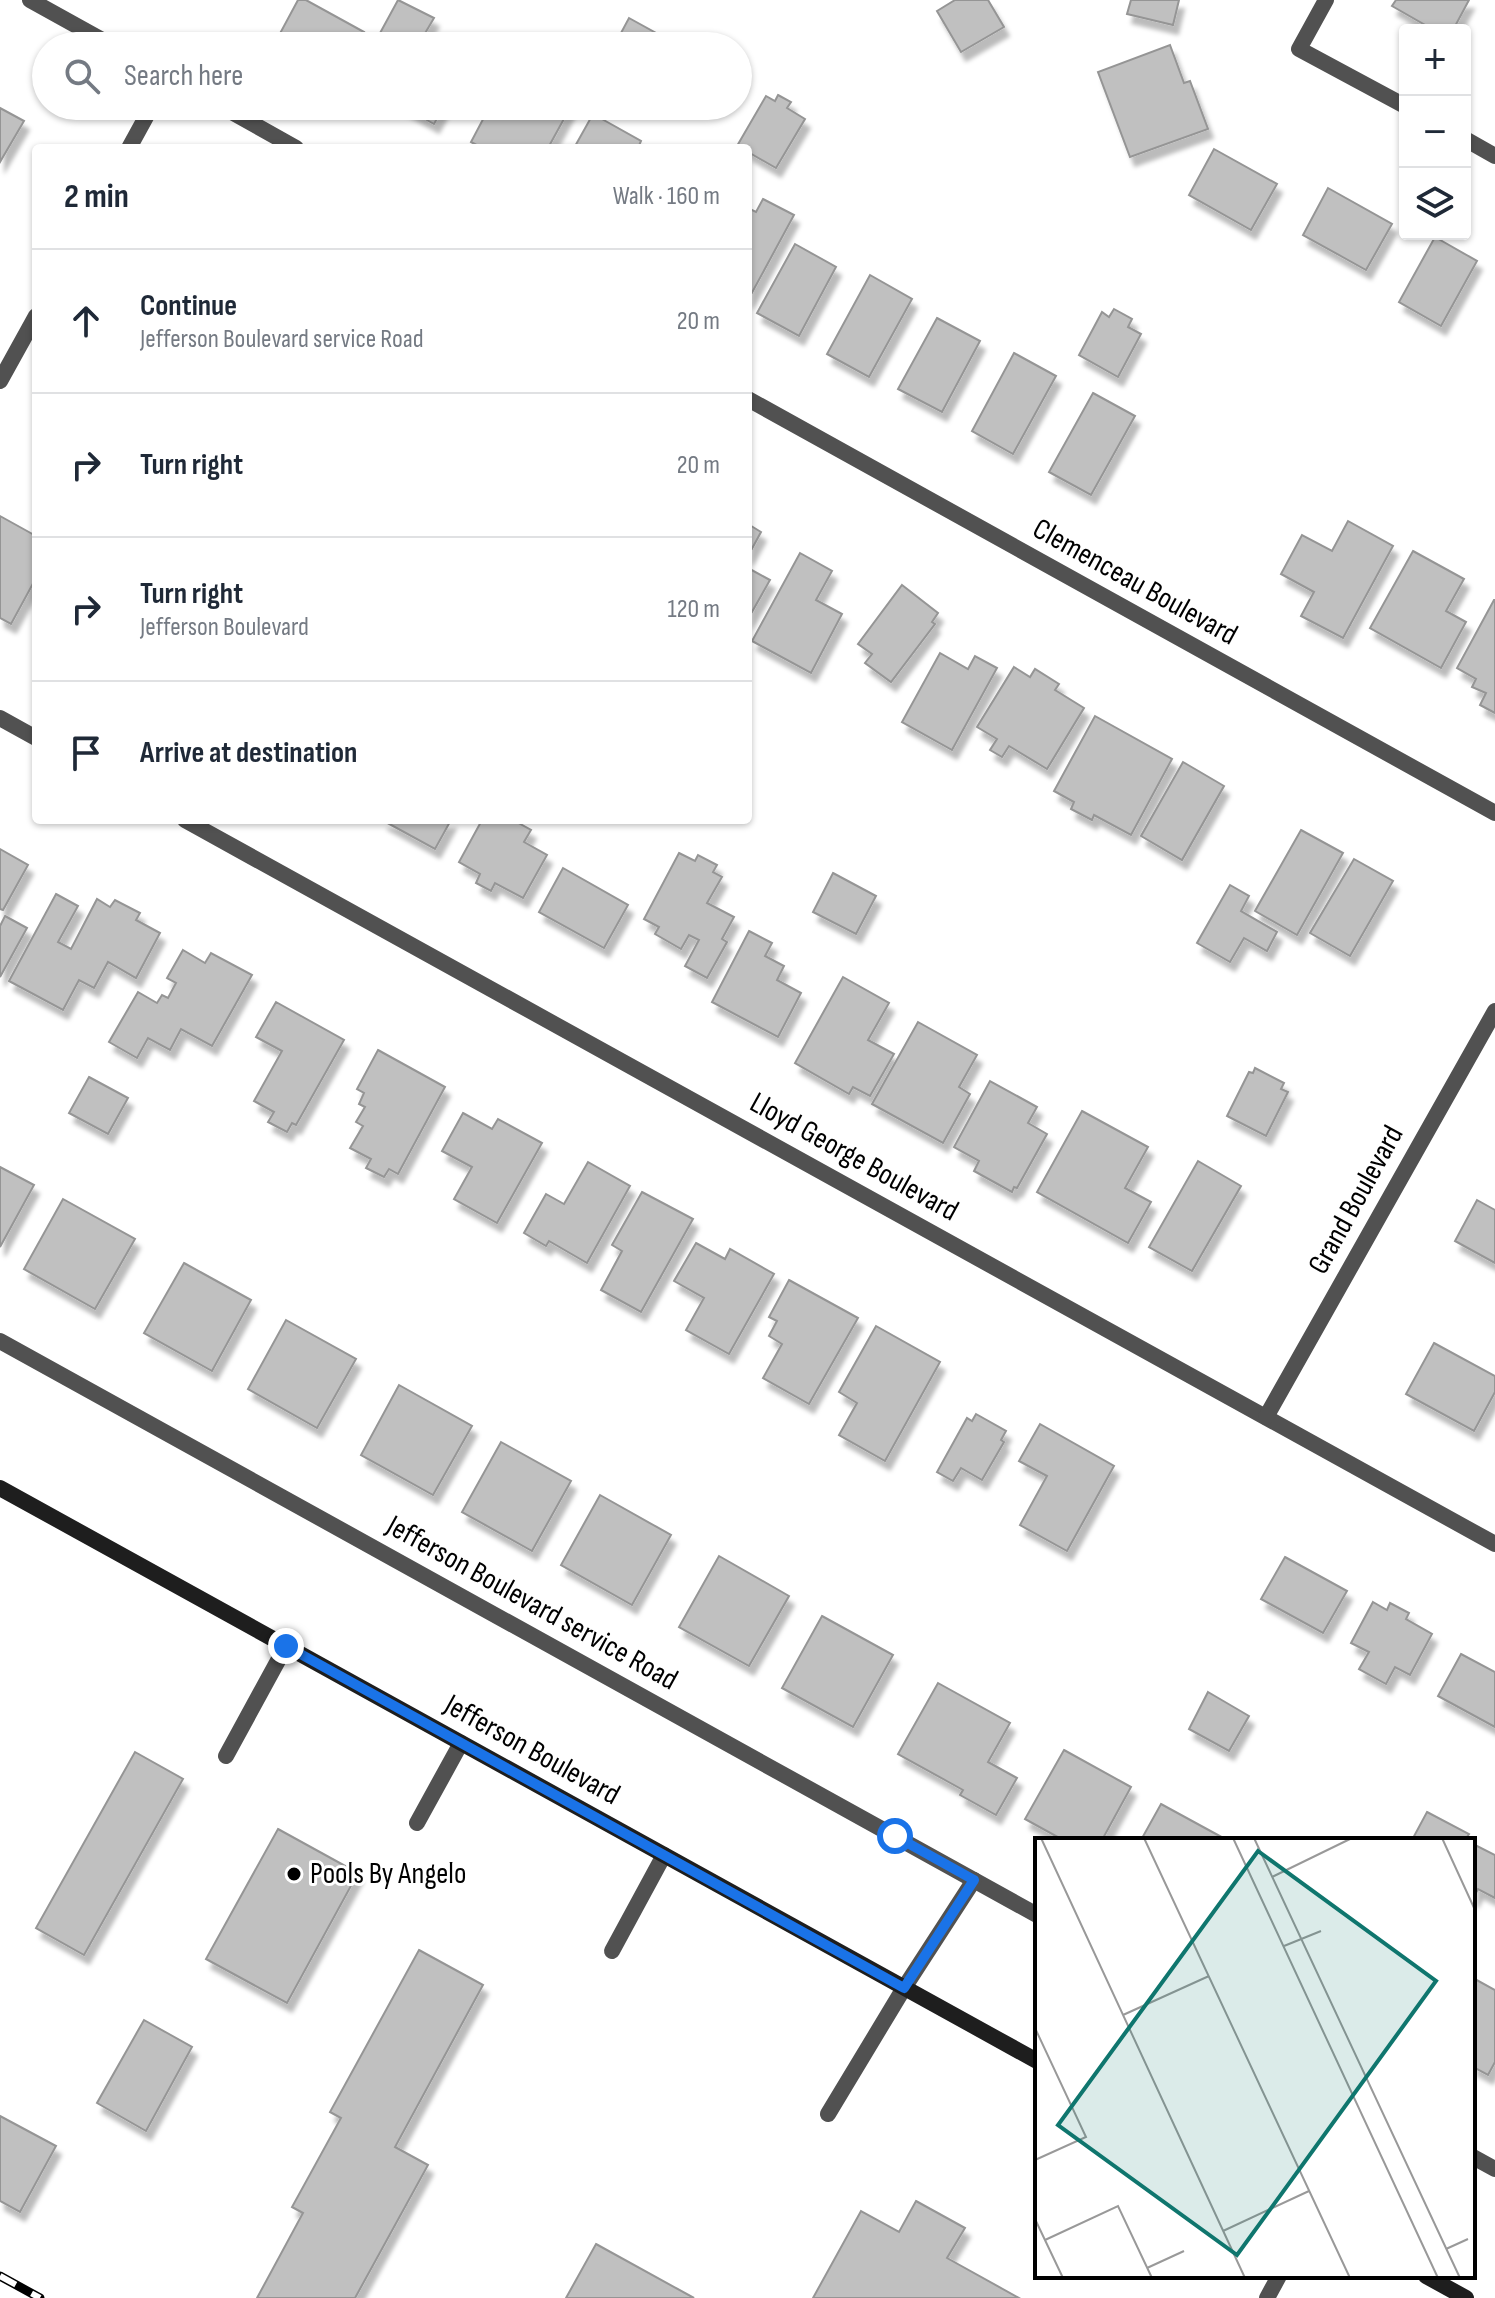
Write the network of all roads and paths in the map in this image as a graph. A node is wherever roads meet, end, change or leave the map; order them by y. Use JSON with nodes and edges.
{"nodes":[{"id":1,"x":30,"y":0,"type":"edge"},
{"id":2,"x":1326,"y":0,"type":"edge"},
{"id":3,"x":88,"y":32,"type":"edge"},
{"id":4,"x":1399,"y":103,"type":"edge"},
{"id":5,"x":144,"y":120,"type":"edge"},
{"id":6,"x":246,"y":120,"type":"edge"},
{"id":7,"x":1471,"y":142,"type":"edge"},
{"id":8,"x":131,"y":144,"type":"edge"},
{"id":9,"x":289,"y":144,"type":"edge"},
{"id":10,"x":1495,"y":156,"type":"edge"},
{"id":11,"x":32,"y":323,"type":"edge"},
{"id":12,"x":0,"y":381,"type":"edge"},
{"id":13,"x":752,"y":401,"type":"edge"},
{"id":14,"x":0,"y":718,"type":"edge"},
{"id":15,"x":32,"y":736,"type":"edge"},
{"id":16,"x":1495,"y":813,"type":"edge"},
{"id":17,"x":192,"y":824,"type":"edge"},
{"id":18,"x":1495,"y":1011,"type":"edge"},
{"id":19,"x":0,"y":1341,"type":"edge"},
{"id":20,"x":1266,"y":1417,"type":"junction"},
{"id":21,"x":0,"y":1488,"type":"edge"},
{"id":22,"x":1495,"y":1544,"type":"edge"},
{"id":23,"x":286,"y":1646,"type":"junction"},
{"id":24,"x":461,"y":1743,"type":"junction"},
{"id":25,"x":226,"y":1756,"type":"dead end"},
{"id":26,"x":417,"y":1823,"type":"dead end"},
{"id":27,"x":664,"y":1855,"type":"junction"},
{"id":28,"x":974,"y":1880,"type":"junction"},
{"id":29,"x":1035,"y":1914,"type":"edge"},
{"id":30,"x":612,"y":1951,"type":"dead end"},
{"id":31,"x":904,"y":1988,"type":"junction"},
{"id":32,"x":1035,"y":2060,"type":"edge"},
{"id":33,"x":828,"y":2114,"type":"dead end"},
{"id":34,"x":1475,"y":2158,"type":"edge"},
{"id":35,"x":1495,"y":2169,"type":"edge"},
{"id":36,"x":1278,"y":2278,"type":"edge"},
{"id":37,"x":1430,"y":2278,"type":"edge"},
{"id":38,"x":1267,"y":2298,"type":"edge"},
{"id":39,"x":1466,"y":2298,"type":"edge"}],
"edges":[{"from":1,"to":3,"type":"street"},
{"from":2,"to":4,"type":"street"},
{"from":5,"to":8,"type":"street"},
{"from":6,"to":9,"type":"street"},
{"from":7,"to":10,"type":"street"},
{"from":11,"to":12,"type":"street"},
{"from":13,"to":16,"type":"street","name":"Clemenceau Boulevard"},
{"from":14,"to":15,"type":"street"},
{"from":17,"to":20,"type":"street","name":"Lloyd George Boulevard"},
{"from":18,"to":20,"type":"street","name":"Grand Boulevard"},
{"from":19,"to":28,"type":"street","name":"Jefferson Boulevard service Road"},
{"from":20,"to":22,"type":"street","name":"Lloyd George Boulevard"},
{"from":21,"to":23,"type":"street","name":"Jefferson Boulevard"},
{"from":23,"to":24,"type":"street","name":"Jefferson Boulevard"},
{"from":23,"to":25,"type":"street"},
{"from":24,"to":26,"type":"street"},
{"from":24,"to":27,"type":"street","name":"Jefferson Boulevard"},
{"from":27,"to":30,"type":"street"},
{"from":27,"to":31,"type":"street","name":"Jefferson Boulevard"},
{"from":28,"to":29,"type":"street","name":"Jefferson Boulevard service Road"},
{"from":28,"to":31,"type":"street"},
{"from":31,"to":32,"type":"street","name":"Jefferson Boulevard"},
{"from":31,"to":33,"type":"street"},
{"from":34,"to":35,"type":"street"},
{"from":36,"to":38,"type":"street"},
{"from":37,"to":39,"type":"street"}]}
